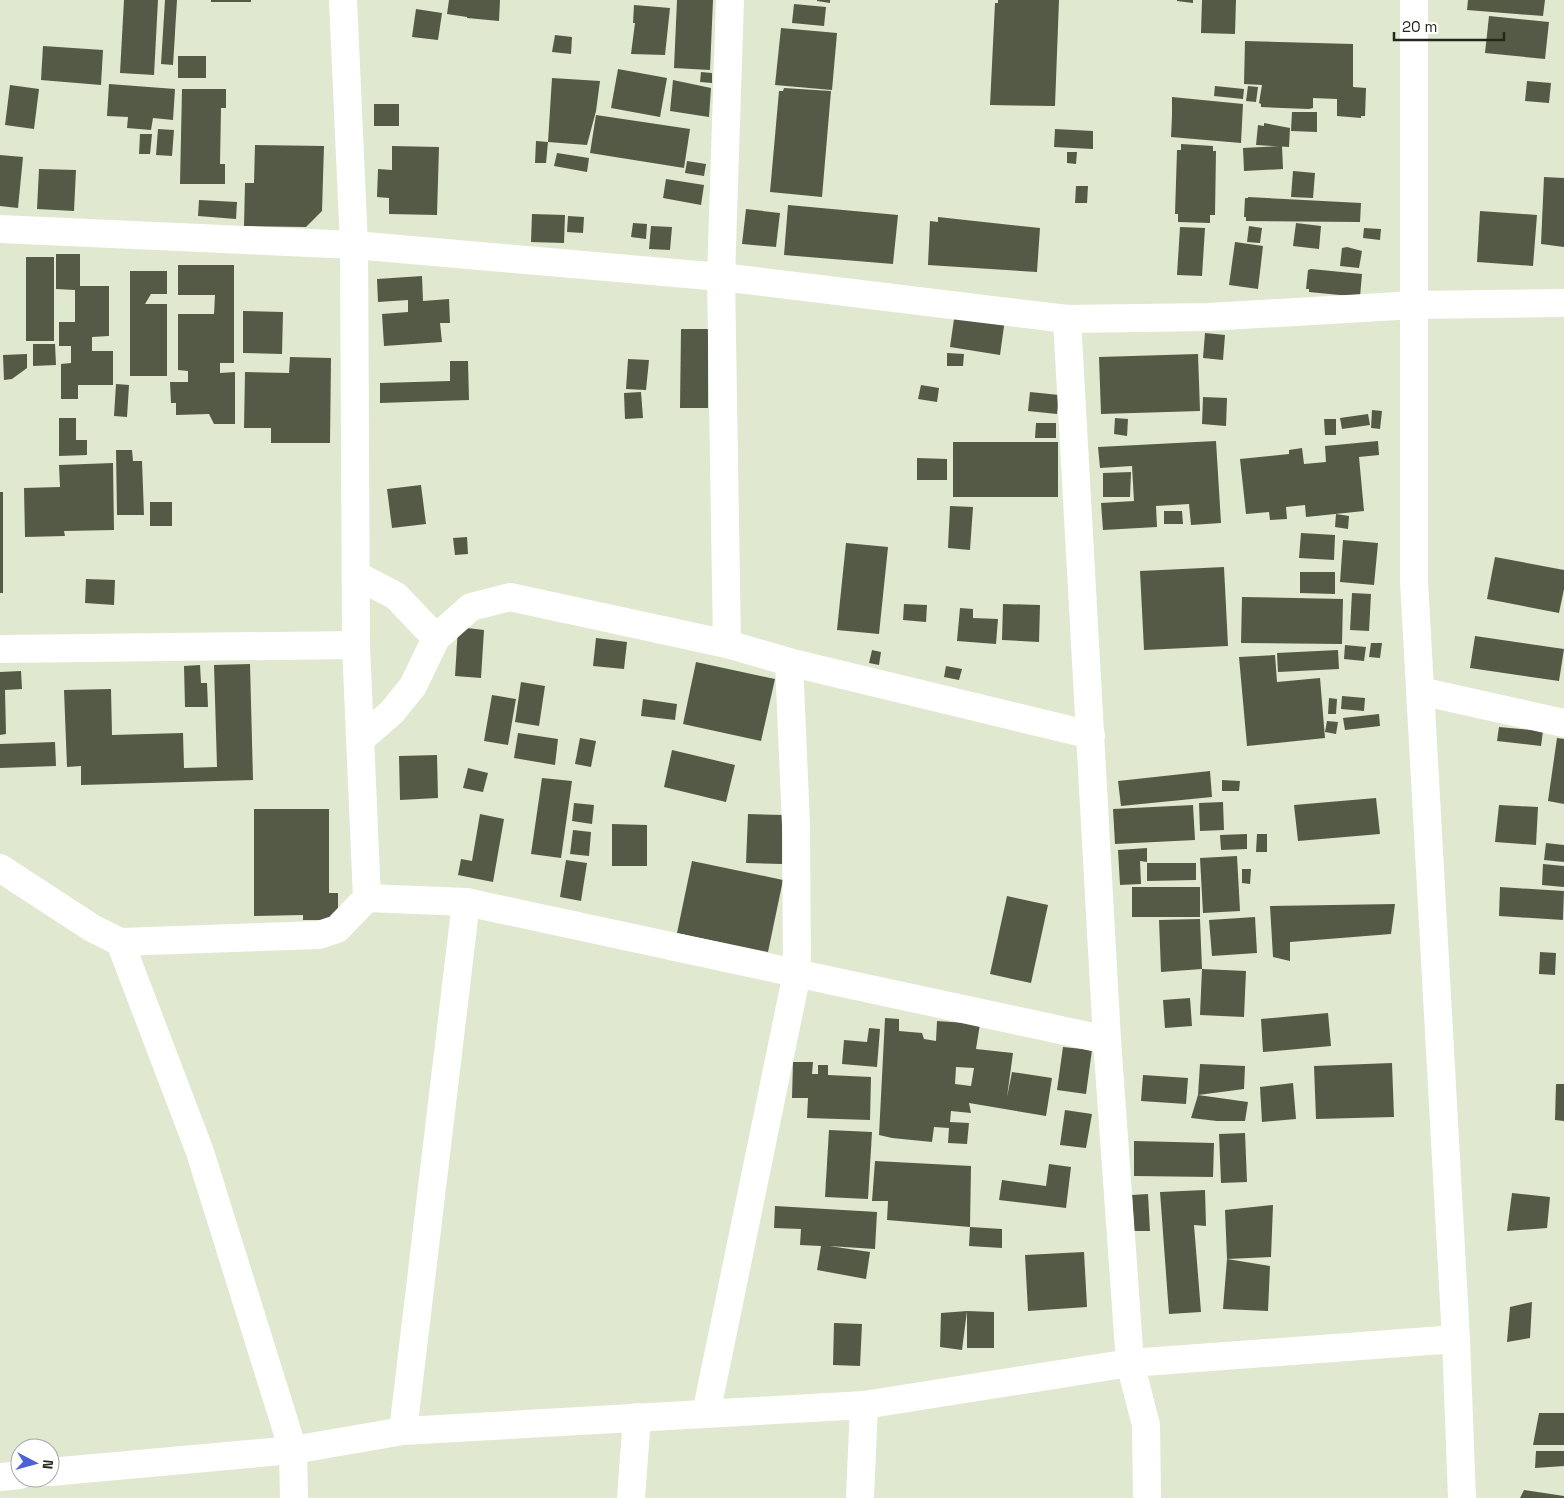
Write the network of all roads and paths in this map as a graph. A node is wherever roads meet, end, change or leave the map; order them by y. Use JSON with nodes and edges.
{"nodes":[{"id":1,"x":343,"y":0,"type":"edge"},
{"id":2,"x":730,"y":0,"type":"edge"},
{"id":3,"x":1414,"y":0,"type":"edge"},
{"id":4,"x":0,"y":229,"type":"edge"},
{"id":5,"x":354,"y":245,"type":"junction"},
{"id":6,"x":721,"y":277,"type":"junction"},
{"id":7,"x":1564,"y":303,"type":"edge"},
{"id":8,"x":1415,"y":305,"type":"junction"},
{"id":9,"x":1068,"y":318,"type":"junction"},
{"id":10,"x":356,"y":575,"type":"junction"},
{"id":11,"x":436,"y":638,"type":"junction"},
{"id":12,"x":727,"y":644,"type":"junction"},
{"id":13,"x":356,"y":645,"type":"junction"},
{"id":14,"x":0,"y":649,"type":"edge"},
{"id":15,"x":789,"y":662,"type":"junction"},
{"id":16,"x":1420,"y":691,"type":"junction"},
{"id":17,"x":1564,"y":723,"type":"edge"},
{"id":18,"x":1091,"y":735,"type":"junction"},
{"id":19,"x":361,"y":739,"type":"junction"},
{"id":20,"x":0,"y":868,"type":"edge"},
{"id":21,"x":367,"y":898,"type":"junction"},
{"id":22,"x":466,"y":902,"type":"junction"},
{"id":23,"x":120,"y":942,"type":"junction"},
{"id":24,"x":797,"y":973,"type":"junction"},
{"id":25,"x":1107,"y":1040,"type":"junction"},
{"id":26,"x":1456,"y":1339,"type":"junction"},
{"id":27,"x":1130,"y":1363,"type":"junction"},
{"id":28,"x":864,"y":1405,"type":"junction"},
{"id":29,"x":706,"y":1414,"type":"junction"},
{"id":30,"x":637,"y":1418,"type":"junction"},
{"id":31,"x":403,"y":1430,"type":"junction"},
{"id":32,"x":293,"y":1450,"type":"junction"},
{"id":33,"x":60,"y":1471,"type":"edge"},
{"id":34,"x":294,"y":1498,"type":"edge"},
{"id":35,"x":631,"y":1498,"type":"edge"},
{"id":36,"x":860,"y":1498,"type":"edge"},
{"id":37,"x":1147,"y":1498,"type":"edge"},
{"id":38,"x":1462,"y":1498,"type":"edge"}],
"edges":[{"from":1,"to":5,"type":"street"},
{"from":2,"to":6,"type":"street"},
{"from":3,"to":8,"type":"street"},
{"from":4,"to":5,"type":"street"},
{"from":5,"to":6,"type":"street"},
{"from":5,"to":10,"type":"street"},
{"from":6,"to":9,"type":"street"},
{"from":6,"to":12,"type":"street"},
{"from":7,"to":8,"type":"street"},
{"from":8,"to":9,"type":"street"},
{"from":8,"to":16,"type":"street"},
{"from":9,"to":18,"type":"street"},
{"from":10,"to":11,"type":"street"},
{"from":10,"to":13,"type":"street"},
{"from":11,"to":12,"type":"street"},
{"from":11,"to":19,"type":"street"},
{"from":12,"to":15,"type":"street"},
{"from":13,"to":14,"type":"street"},
{"from":13,"to":19,"type":"street"},
{"from":15,"to":18,"type":"street"},
{"from":15,"to":24,"type":"street"},
{"from":16,"to":17,"type":"street"},
{"from":16,"to":26,"type":"street"},
{"from":18,"to":25,"type":"street"},
{"from":19,"to":21,"type":"street"},
{"from":20,"to":23,"type":"street"},
{"from":21,"to":22,"type":"street"},
{"from":21,"to":23,"type":"street"},
{"from":22,"to":24,"type":"street"},
{"from":22,"to":31,"type":"street"},
{"from":23,"to":32,"type":"street"},
{"from":24,"to":25,"type":"street"},
{"from":24,"to":29,"type":"street"},
{"from":25,"to":27,"type":"street"},
{"from":26,"to":27,"type":"street"},
{"from":26,"to":38,"type":"street"},
{"from":27,"to":28,"type":"street"},
{"from":27,"to":37,"type":"street"},
{"from":28,"to":29,"type":"street"},
{"from":28,"to":36,"type":"street"},
{"from":29,"to":30,"type":"street"},
{"from":30,"to":31,"type":"street"},
{"from":30,"to":35,"type":"street"},
{"from":31,"to":32,"type":"street"},
{"from":32,"to":33,"type":"street"},
{"from":32,"to":34,"type":"street"}]}
